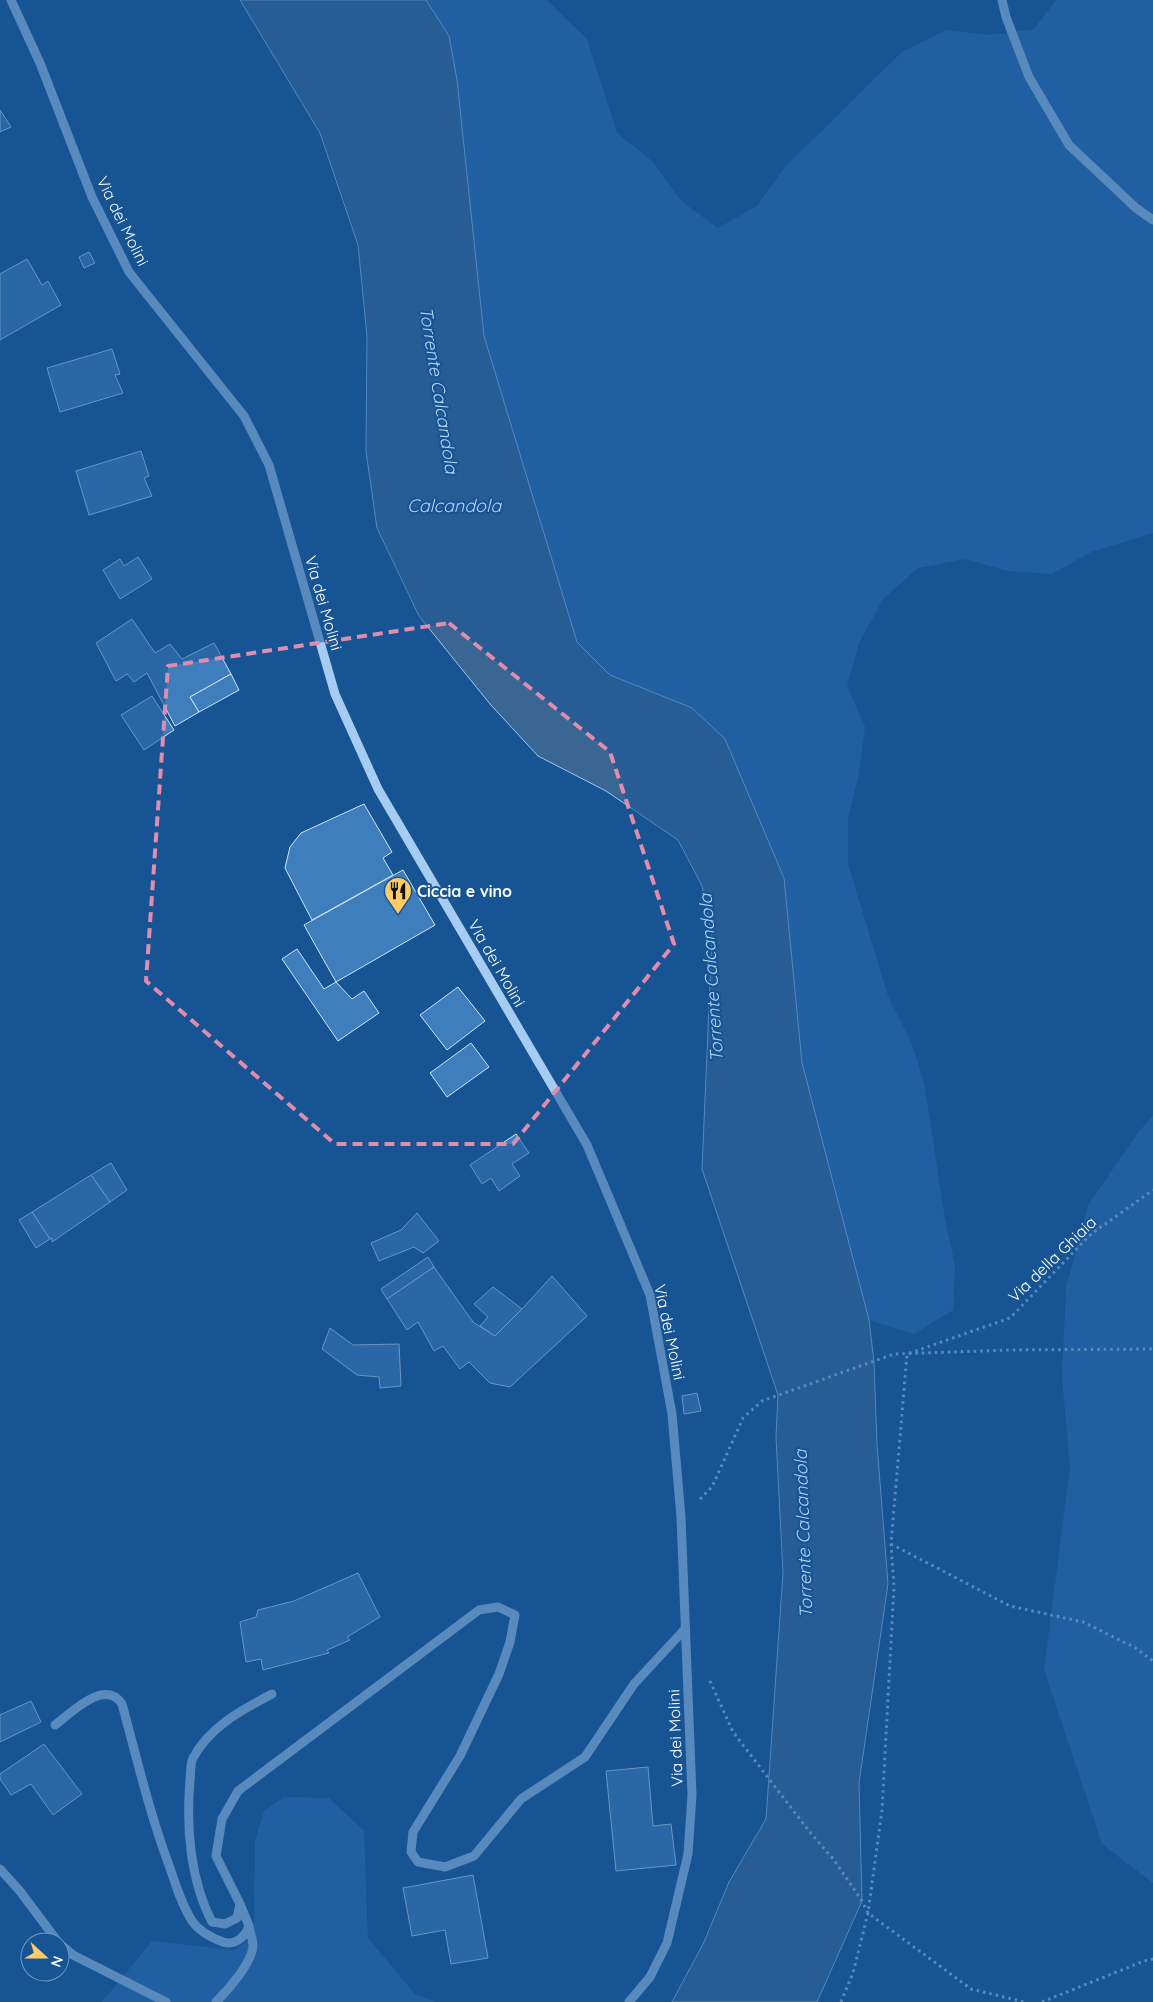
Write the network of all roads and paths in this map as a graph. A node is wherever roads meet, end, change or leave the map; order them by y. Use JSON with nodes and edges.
{"nodes":[{"id":1,"x":11,"y":0,"type":"edge"},
{"id":2,"x":1002,"y":0,"type":"edge"},
{"id":3,"x":1153,"y":220,"type":"edge"},
{"id":4,"x":1153,"y":1190,"type":"edge"},
{"id":5,"x":1153,"y":1350,"type":"edge"},
{"id":6,"x":907,"y":1354,"type":"junction"},
{"id":7,"x":681,"y":1517,"type":"junction"},
{"id":8,"x":891,"y":1544,"type":"junction"},
{"id":9,"x":685,"y":1628,"type":"junction"},
{"id":10,"x":1153,"y":1661,"type":"edge"},
{"id":11,"x":709,"y":1680,"type":"dead end"},
{"id":12,"x":272,"y":1694,"type":"dead end"},
{"id":13,"x":55,"y":1725,"type":"dead end"},
{"id":14,"x":0,"y":1869,"type":"edge"},
{"id":15,"x":240,"y":1904,"type":"junction"},
{"id":16,"x":868,"y":1913,"type":"junction"},
{"id":17,"x":249,"y":1926,"type":"junction"},
{"id":18,"x":51,"y":1932,"type":"edge"},
{"id":19,"x":70,"y":1952,"type":"edge"},
{"id":20,"x":1153,"y":1959,"type":"edge"},
{"id":21,"x":166,"y":2002,"type":"edge"},
{"id":22,"x":216,"y":2002,"type":"edge"},
{"id":23,"x":629,"y":2002,"type":"edge"},
{"id":24,"x":841,"y":2002,"type":"edge"},
{"id":25,"x":1024,"y":2002,"type":"edge"},
{"id":26,"x":1042,"y":2002,"type":"edge"}],
"edges":[{"from":1,"to":7,"type":"street","name":"Via dei Molini"},
{"from":2,"to":3,"type":"street"},
{"from":4,"to":6,"type":"path","name":"Via della Ghiaia"},
{"from":5,"to":6,"type":"path"},
{"from":6,"to":7,"type":"path"},
{"from":6,"to":8,"type":"path"},
{"from":7,"to":9,"type":"street","name":"Via dei Molini"},
{"from":8,"to":10,"type":"path"},
{"from":8,"to":16,"type":"path"},
{"from":9,"to":15,"type":"street"},
{"from":9,"to":23,"type":"street","name":"Via dei Molini"},
{"from":11,"to":16,"type":"path"},
{"from":12,"to":15,"type":"street"},
{"from":13,"to":17,"type":"street"},
{"from":14,"to":18,"type":"street"},
{"from":15,"to":17,"type":"street"},
{"from":16,"to":24,"type":"path"},
{"from":16,"to":25,"type":"path"},
{"from":17,"to":22,"type":"street"},
{"from":19,"to":21,"type":"street"},
{"from":20,"to":26,"type":"path"}]}
